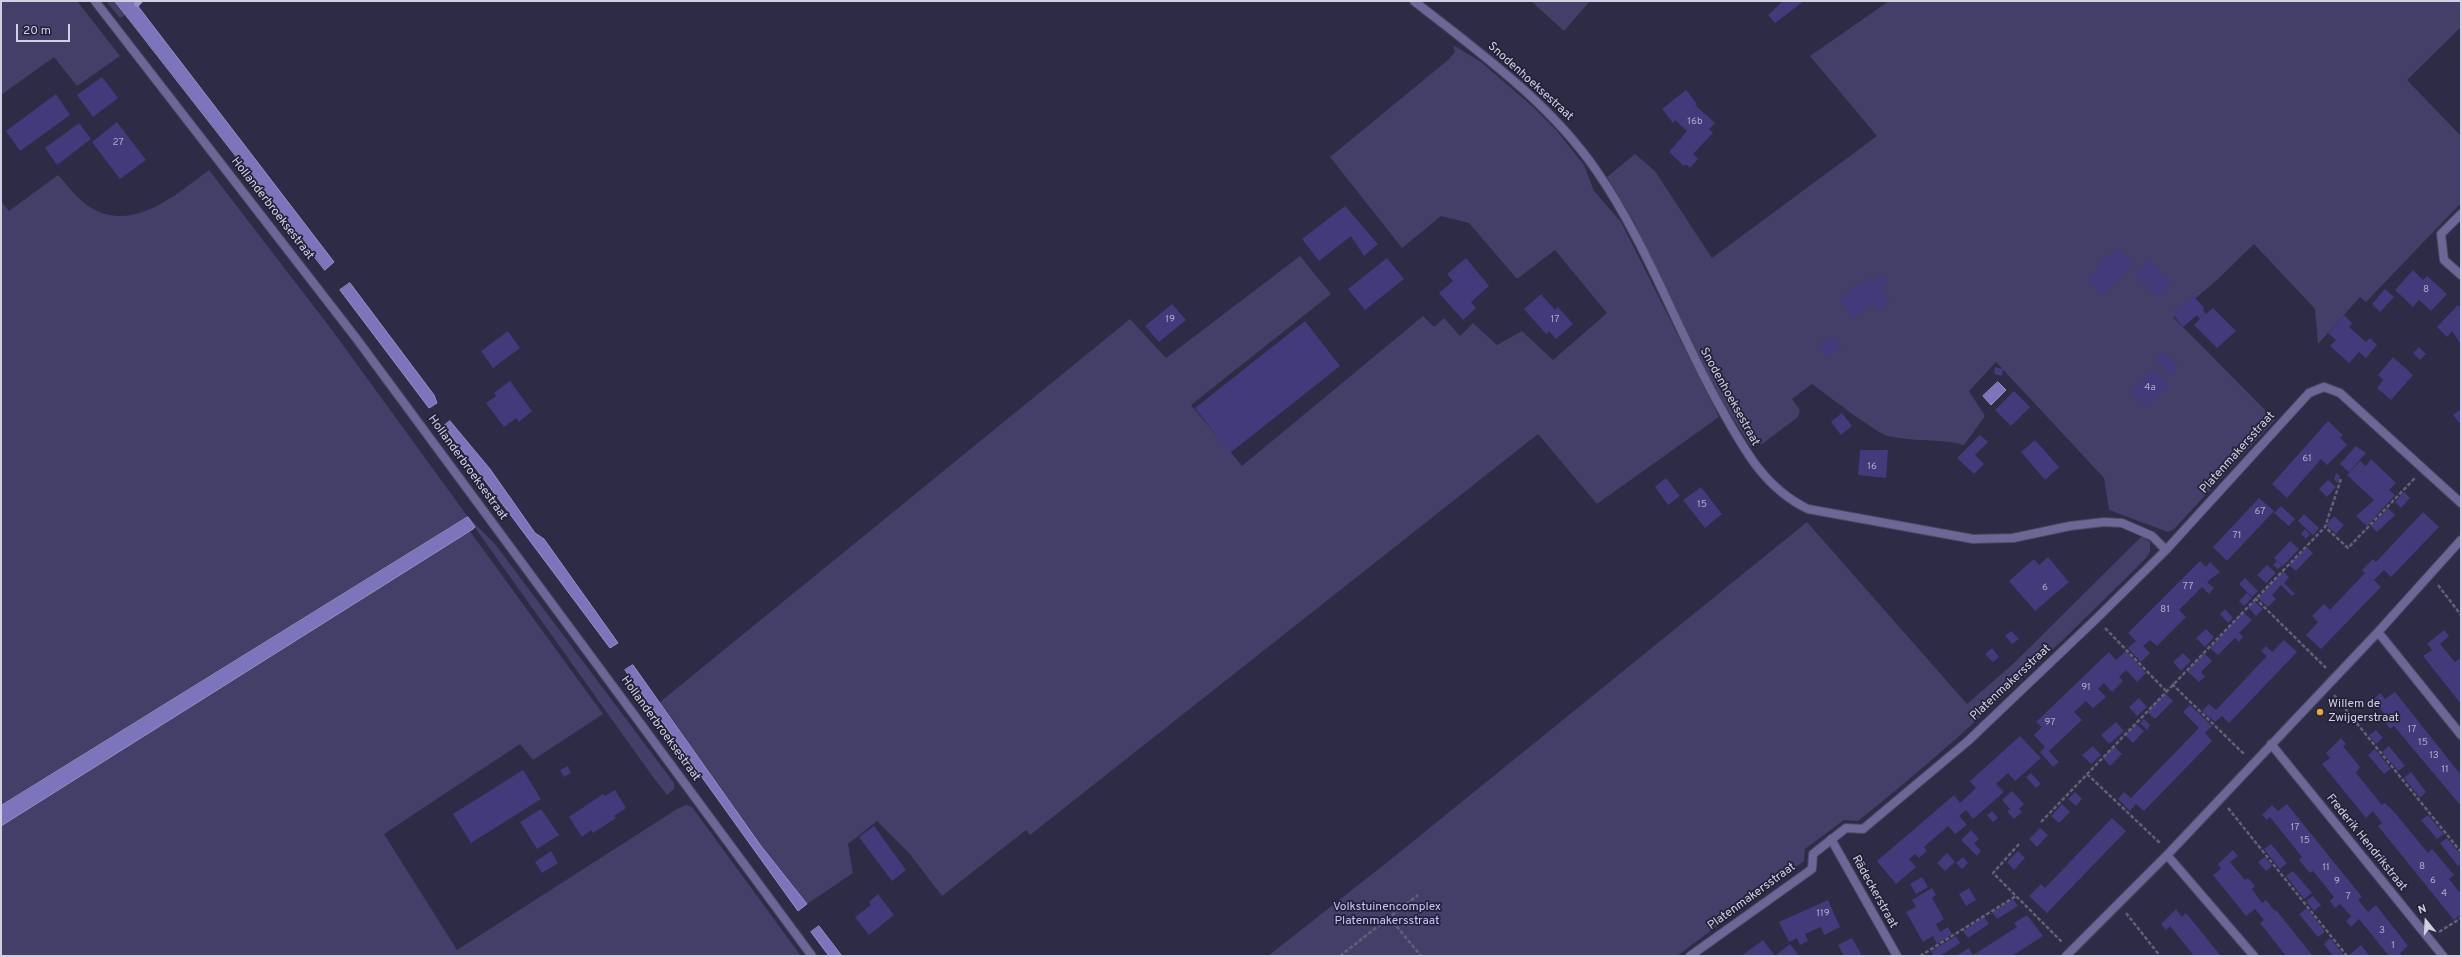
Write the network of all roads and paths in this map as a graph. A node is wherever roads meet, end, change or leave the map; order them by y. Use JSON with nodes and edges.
{"nodes":[{"id":1,"x":95,"y":1,"type":"edge"},
{"id":2,"x":1414,"y":1,"type":"edge"},
{"id":3,"x":2461,"y":214,"type":"edge"},
{"id":4,"x":2461,"y":275,"type":"edge"},
{"id":5,"x":2423,"y":468,"type":"junction"},
{"id":6,"x":2341,"y":479,"type":"dead end"},
{"id":7,"x":2461,"y":503,"type":"edge"},
{"id":8,"x":2325,"y":527,"type":"junction"},
{"id":9,"x":2461,"y":540,"type":"edge"},
{"id":10,"x":2166,"y":550,"type":"junction"},
{"id":11,"x":2430,"y":575,"type":"junction"},
{"id":12,"x":2255,"y":598,"type":"junction"},
{"id":13,"x":2461,"y":614,"type":"edge"},
{"id":14,"x":2096,"y":619,"type":"junction"},
{"id":15,"x":2378,"y":632,"type":"junction"},
{"id":16,"x":2335,"y":677,"type":"junction"},
{"id":17,"x":2172,"y":684,"type":"junction"},
{"id":18,"x":2326,"y":686,"type":"junction"},
{"id":19,"x":2166,"y":690,"type":"junction"},
{"id":20,"x":2461,"y":735,"type":"edge"},
{"id":21,"x":2270,"y":744,"type":"junction"},
{"id":22,"x":2253,"y":763,"type":"junction"},
{"id":23,"x":2087,"y":774,"type":"junction"},
{"id":24,"x":2221,"y":798,"type":"junction"},
{"id":25,"x":2040,"y":822,"type":"dead end"},
{"id":26,"x":1831,"y":839,"type":"junction"},
{"id":27,"x":2019,"y":844,"type":"dead end"},
{"id":28,"x":2461,"y":852,"type":"edge"},
{"id":29,"x":2169,"y":853,"type":"junction"},
{"id":30,"x":1418,"y":895,"type":"dead end"},
{"id":31,"x":2016,"y":896,"type":"junction"},
{"id":32,"x":2118,"y":903,"type":"junction"},
{"id":33,"x":1389,"y":917,"type":"junction"},
{"id":34,"x":2461,"y":918,"type":"edge"},
{"id":35,"x":2428,"y":938,"type":"junction"},
{"id":36,"x":2068,"y":955,"type":"edge"},
{"id":37,"x":812,"y":956,"type":"edge"},
{"id":38,"x":1340,"y":956,"type":"edge"},
{"id":39,"x":1420,"y":956,"type":"edge"},
{"id":40,"x":1690,"y":956,"type":"edge"},
{"id":41,"x":1897,"y":956,"type":"edge"},
{"id":42,"x":1920,"y":956,"type":"edge"},
{"id":43,"x":2160,"y":956,"type":"edge"},
{"id":44,"x":2254,"y":956,"type":"edge"},
{"id":45,"x":2347,"y":956,"type":"edge"},
{"id":46,"x":2443,"y":956,"type":"edge"}],
"edges":[{"from":1,"to":37,"type":"street","name":"Hollanderbroeksestraat"},
{"from":2,"to":10,"type":"street","name":"Snodenhoeksestraat"},
{"from":3,"to":4,"type":"street"},
{"from":5,"to":7,"type":"street"},
{"from":5,"to":8,"type":"path"},
{"from":5,"to":10,"type":"street","name":"Platenmakersstraat"},
{"from":6,"to":8,"type":"path"},
{"from":8,"to":12,"type":"path"},
{"from":9,"to":11,"type":"street"},
{"from":10,"to":14,"type":"street","name":"Platenmakersstraat"},
{"from":11,"to":13,"type":"path"},
{"from":11,"to":15,"type":"street"},
{"from":12,"to":16,"type":"path"},
{"from":12,"to":17,"type":"path"},
{"from":14,"to":19,"type":"path"},
{"from":14,"to":26,"type":"street","name":"Platenmakersstraat"},
{"from":15,"to":16,"type":"street"},
{"from":15,"to":20,"type":"street"},
{"from":16,"to":18,"type":"street"},
{"from":17,"to":19,"type":"path"},
{"from":17,"to":22,"type":"path"},
{"from":18,"to":21,"type":"street"},
{"from":18,"to":28,"type":"path"},
{"from":19,"to":23,"type":"path"},
{"from":21,"to":22,"type":"street"},
{"from":21,"to":35,"type":"street","name":"Frederik Hendrikstraat"},
{"from":22,"to":24,"type":"street"},
{"from":23,"to":25,"type":"path"},
{"from":23,"to":29,"type":"path"},
{"from":24,"to":29,"type":"street"},
{"from":24,"to":45,"type":"path"},
{"from":26,"to":40,"type":"street","name":"Platenmakersstraat"},
{"from":26,"to":41,"type":"street","name":"Rädeckerstraat"},
{"from":27,"to":31,"type":"path"},
{"from":29,"to":32,"type":"street"},
{"from":29,"to":44,"type":"street"},
{"from":30,"to":33,"type":"path"},
{"from":31,"to":36,"type":"path"},
{"from":31,"to":42,"type":"path"},
{"from":32,"to":36,"type":"street"},
{"from":32,"to":43,"type":"path"},
{"from":33,"to":38,"type":"path"},
{"from":33,"to":39,"type":"path"},
{"from":34,"to":35,"type":"path"},
{"from":35,"to":46,"type":"street","name":"Frederik Hendrikstraat"}]}
